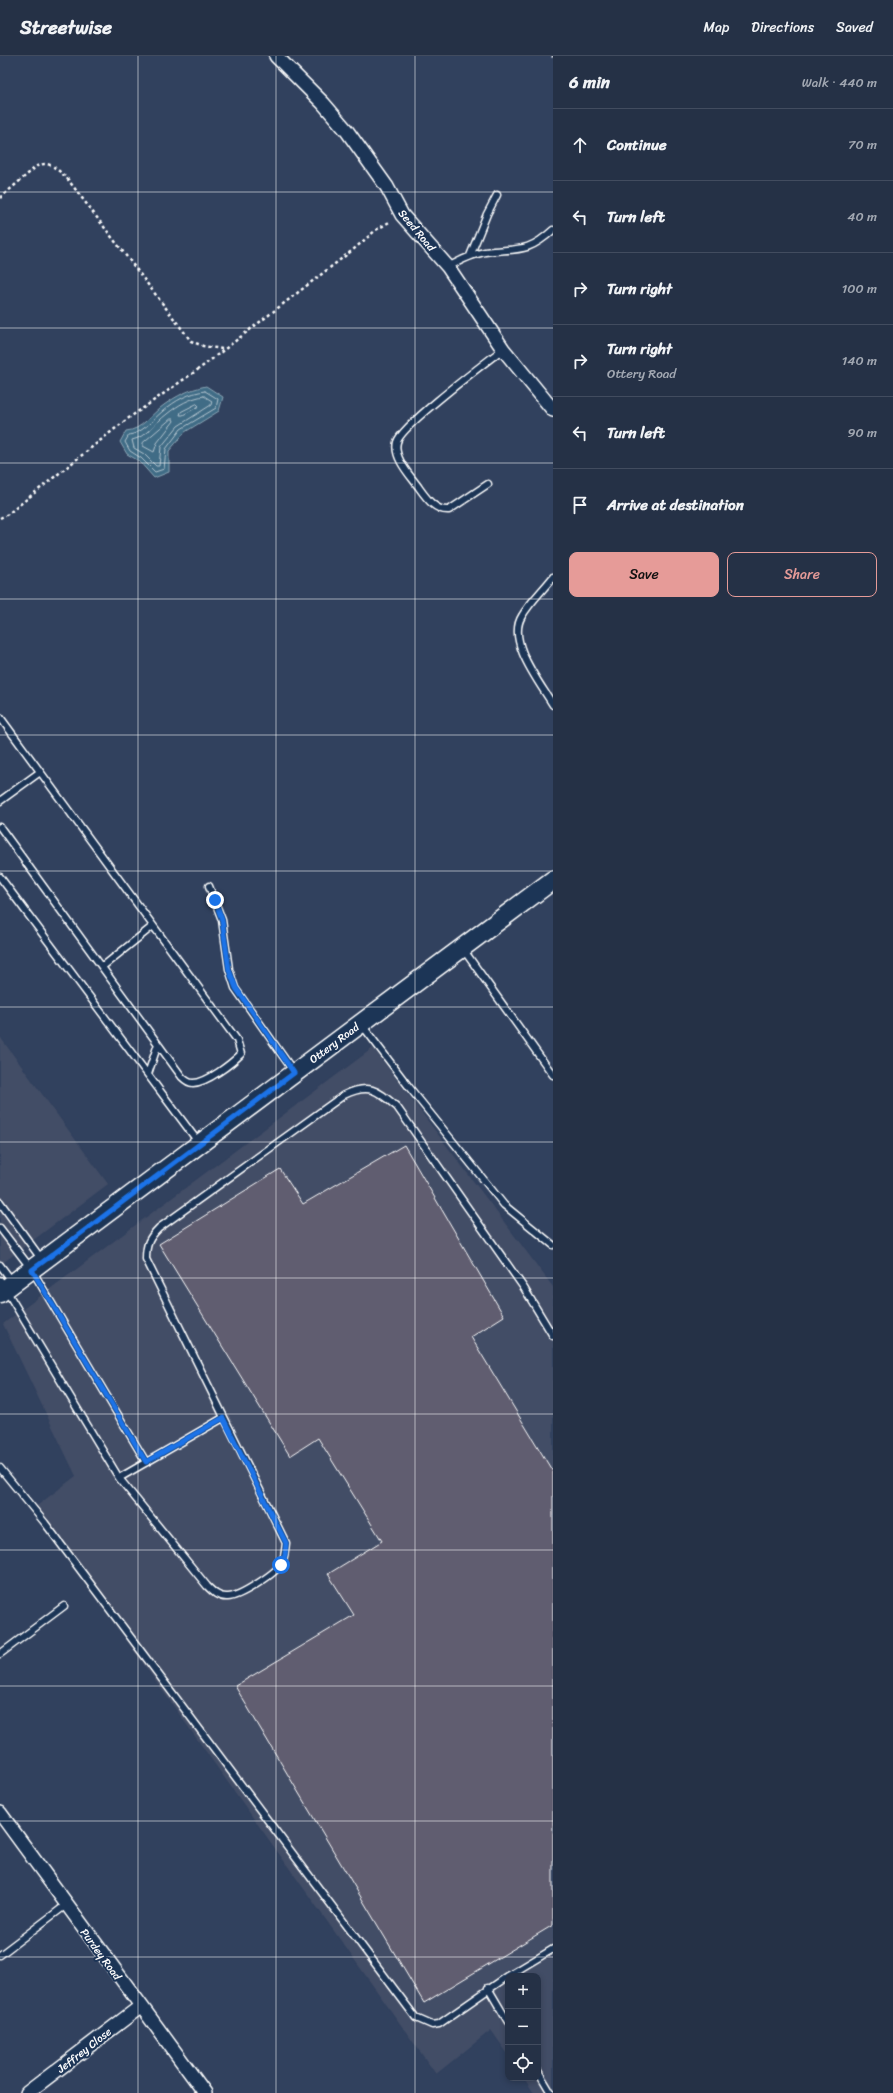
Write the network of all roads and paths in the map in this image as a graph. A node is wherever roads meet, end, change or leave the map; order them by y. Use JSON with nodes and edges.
{"nodes":[{"id":1,"x":276,"y":56,"type":"edge"},
{"id":2,"x":497,"y":195,"type":"dead end"},
{"id":3,"x":0,"y":198,"type":"edge"},
{"id":4,"x":402,"y":215,"type":"junction"},
{"id":5,"x":553,"y":230,"type":"edge"},
{"id":6,"x":470,"y":256,"type":"junction"},
{"id":7,"x":448,"y":267,"type":"junction"},
{"id":8,"x":222,"y":349,"type":"junction"},
{"id":9,"x":503,"y":349,"type":"junction"},
{"id":10,"x":553,"y":410,"type":"edge"},
{"id":11,"x":488,"y":484,"type":"dead end"},
{"id":12,"x":0,"y":518,"type":"edge"},
{"id":13,"x":553,"y":577,"type":"edge"},
{"id":14,"x":553,"y":705,"type":"edge"},
{"id":15,"x":0,"y":717,"type":"edge"},
{"id":16,"x":40,"y":772,"type":"junction"},
{"id":17,"x":0,"y":801,"type":"edge"},
{"id":18,"x":0,"y":828,"type":"edge"},
{"id":19,"x":0,"y":877,"type":"edge"},
{"id":20,"x":553,"y":880,"type":"edge"},
{"id":21,"x":209,"y":886,"type":"dead end"},
{"id":22,"x":153,"y":926,"type":"junction"},
{"id":23,"x":462,"y":948,"type":"junction"},
{"id":24,"x":102,"y":967,"type":"junction"},
{"id":25,"x":361,"y":1024,"type":"junction"},
{"id":26,"x":158,"y":1044,"type":"junction"},
{"id":27,"x":294,"y":1073,"type":"junction"},
{"id":28,"x":148,"y":1074,"type":"junction"},
{"id":29,"x":553,"y":1075,"type":"edge"},
{"id":30,"x":200,"y":1144,"type":"junction"},
{"id":31,"x":0,"y":1202,"type":"edge"},
{"id":32,"x":0,"y":1228,"type":"edge"},
{"id":33,"x":553,"y":1245,"type":"edge"},
{"id":34,"x":0,"y":1265,"type":"edge"},
{"id":35,"x":37,"y":1266,"type":"junction"},
{"id":36,"x":5,"y":1286,"type":"edge"},
{"id":37,"x":553,"y":1336,"type":"edge"},
{"id":38,"x":223,"y":1418,"type":"junction"},
{"id":39,"x":146,"y":1462,"type":"junction"},
{"id":40,"x":0,"y":1468,"type":"edge"},
{"id":41,"x":119,"y":1478,"type":"junction"},
{"id":42,"x":64,"y":1606,"type":"dead end"},
{"id":43,"x":0,"y":1654,"type":"edge"},
{"id":44,"x":0,"y":1813,"type":"edge"},
{"id":45,"x":66,"y":1905,"type":"junction"},
{"id":46,"x":553,"y":1949,"type":"edge"},
{"id":47,"x":0,"y":1955,"type":"edge"},
{"id":48,"x":513,"y":1973,"type":"edge"},
{"id":49,"x":505,"y":1978,"type":"edge"},
{"id":50,"x":488,"y":1988,"type":"junction"},
{"id":51,"x":140,"y":2007,"type":"junction"},
{"id":52,"x":505,"y":2017,"type":"edge"},
{"id":53,"x":541,"y":2076,"type":"edge"},
{"id":54,"x":27,"y":2093,"type":"edge"},
{"id":55,"x":205,"y":2093,"type":"edge"},
{"id":56,"x":551,"y":2093,"type":"edge"}],
"edges":[{"from":1,"to":4,"type":"street","name":"Seed Road"},
{"from":2,"to":6,"type":"lane"},
{"from":3,"to":8,"type":"path"},
{"from":4,"to":7,"type":"street","name":"Seed Road"},
{"from":4,"to":8,"type":"path"},
{"from":5,"to":6,"type":"lane"},
{"from":6,"to":7,"type":"lane"},
{"from":7,"to":9,"type":"street","name":"Seed Road"},
{"from":8,"to":12,"type":"path"},
{"from":9,"to":10,"type":"street","name":"Seed Road"},
{"from":9,"to":11,"type":"lane"},
{"from":13,"to":14,"type":"lane"},
{"from":15,"to":16,"type":"lane"},
{"from":16,"to":17,"type":"lane"},
{"from":16,"to":22,"type":"lane"},
{"from":18,"to":24,"type":"lane"},
{"from":19,"to":28,"type":"lane"},
{"from":20,"to":23,"type":"street","name":"Ottery Road"},
{"from":21,"to":27,"type":"lane"},
{"from":22,"to":24,"type":"lane"},
{"from":22,"to":26,"type":"lane"},
{"from":23,"to":25,"type":"street","name":"Ottery Road"},
{"from":23,"to":29,"type":"lane"},
{"from":24,"to":26,"type":"lane"},
{"from":25,"to":27,"type":"street","name":"Ottery Road"},
{"from":25,"to":33,"type":"lane"},
{"from":26,"to":28,"type":"lane"},
{"from":27,"to":30,"type":"street","name":"Ottery Road"},
{"from":28,"to":30,"type":"lane"},
{"from":30,"to":35,"type":"street","name":"Ottery Road"},
{"from":31,"to":35,"type":"lane"},
{"from":32,"to":35,"type":"lane"},
{"from":34,"to":36,"type":"lane"},
{"from":35,"to":36,"type":"street","name":"Ottery Road"},
{"from":35,"to":39,"type":"lane"},
{"from":36,"to":41,"type":"lane"},
{"from":37,"to":38,"type":"lane"},
{"from":38,"to":39,"type":"lane"},
{"from":38,"to":41,"type":"lane"},
{"from":39,"to":41,"type":"lane"},
{"from":40,"to":50,"type":"lane"},
{"from":42,"to":43,"type":"lane"},
{"from":44,"to":45,"type":"street","name":"Purdey Road"},
{"from":45,"to":47,"type":"lane"},
{"from":45,"to":51,"type":"street","name":"Purdey Road"},
{"from":46,"to":48,"type":"lane"},
{"from":49,"to":50,"type":"lane"},
{"from":50,"to":52,"type":"lane"},
{"from":51,"to":54,"type":"street","name":"Jeffrey Close"},
{"from":51,"to":55,"type":"street","name":"Purdey Road"},
{"from":53,"to":56,"type":"lane"}]}
